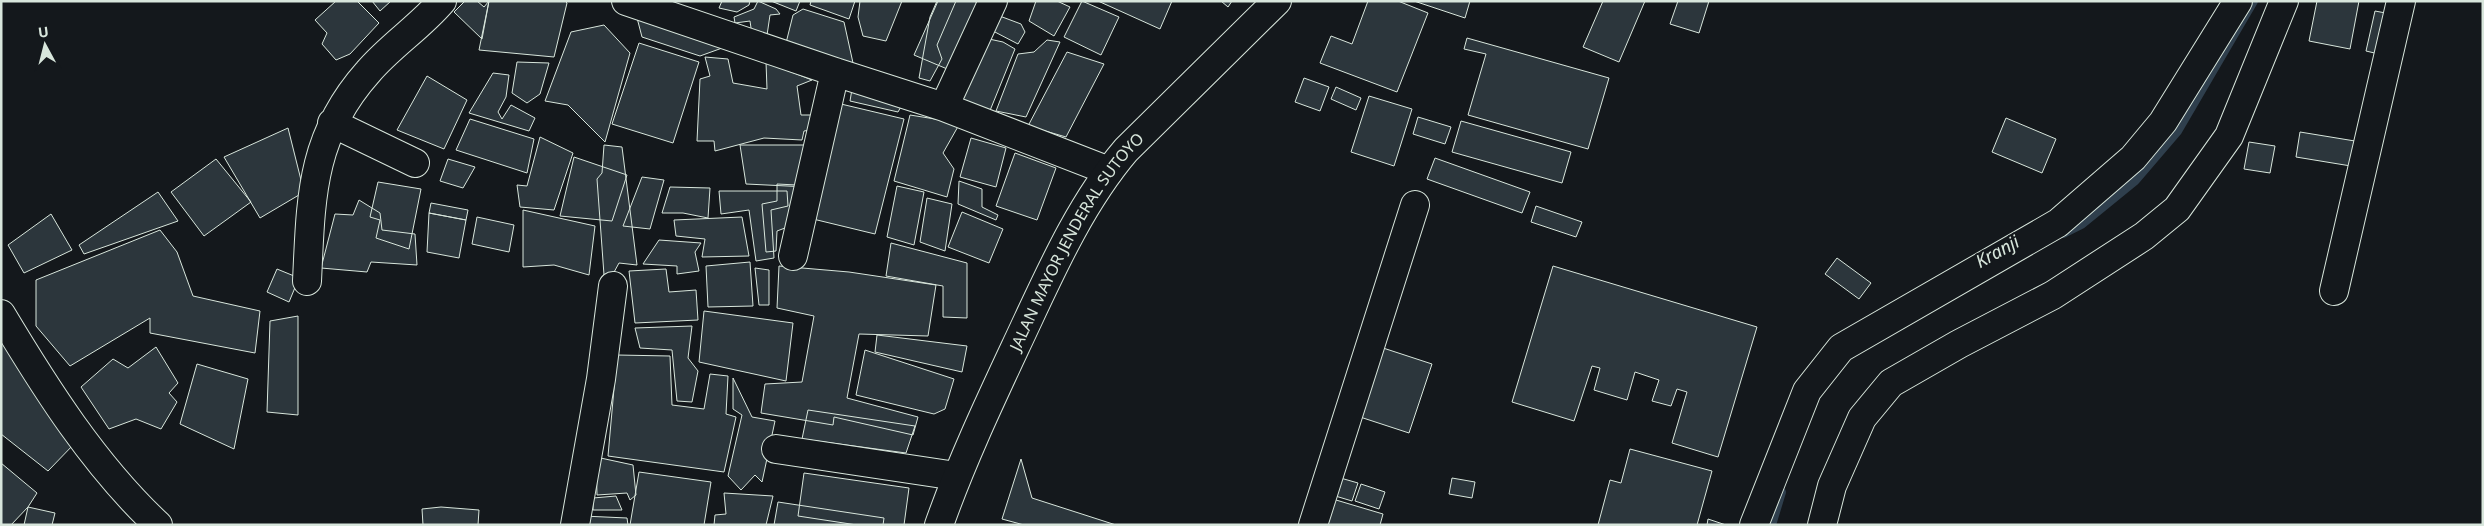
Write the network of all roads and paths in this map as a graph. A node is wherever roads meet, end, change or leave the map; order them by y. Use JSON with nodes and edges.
{"nodes":[{"id":1,"x":442,"y":1,"type":"edge"},
{"id":2,"x":626,"y":1,"type":"edge"},
{"id":3,"x":993,"y":1,"type":"edge"},
{"id":4,"x":1277,"y":1,"type":"edge"},
{"id":5,"x":2238,"y":1,"type":"edge"},
{"id":6,"x":2284,"y":1,"type":"edge"},
{"id":7,"x":2402,"y":1,"type":"edge"},
{"id":8,"x":835,"y":72,"type":"junction"},
{"id":9,"x":944,"y":107,"type":"junction"},
{"id":10,"x":332,"y":123,"type":"junction"},
{"id":11,"x":415,"y":163,"type":"dead end"},
{"id":12,"x":1108,"y":171,"type":"junction"},
{"id":13,"x":1415,"y":205,"type":"dead end"},
{"id":14,"x":792,"y":256,"type":"dead end"},
{"id":15,"x":307,"y":281,"type":"dead end"},
{"id":16,"x":613,"y":286,"type":"dead end"},
{"id":17,"x":2334,"y":291,"type":"dead end"},
{"id":18,"x":1,"y":314,"type":"edge"},
{"id":19,"x":776,"y":449,"type":"dead end"},
{"id":20,"x":956,"y":476,"type":"junction"},
{"id":21,"x":158,"y":525,"type":"edge"},
{"id":22,"x":575,"y":525,"type":"edge"},
{"id":23,"x":939,"y":525,"type":"edge"},
{"id":24,"x":1314,"y":525,"type":"edge"},
{"id":25,"x":1754,"y":525,"type":"edge"},
{"id":26,"x":1822,"y":525,"type":"edge"}],
"edges":[{"from":1,"to":10,"type":"street"},
{"from":2,"to":8,"type":"street"},
{"from":3,"to":9,"type":"street"},
{"from":4,"to":12,"type":"street","name":"JALAN MAYOR JENDERAL SUTOYO"},
{"from":5,"to":25,"type":"street"},
{"from":6,"to":26,"type":"street"},
{"from":7,"to":17,"type":"street"},
{"from":8,"to":9,"type":"street"},
{"from":8,"to":14,"type":"street"},
{"from":9,"to":12,"type":"street"},
{"from":10,"to":11,"type":"street"},
{"from":10,"to":15,"type":"street"},
{"from":12,"to":20,"type":"street","name":"JALAN MAYOR JENDERAL SUTOYO"},
{"from":13,"to":24,"type":"street"},
{"from":16,"to":22,"type":"street"},
{"from":18,"to":21,"type":"street"},
{"from":19,"to":20,"type":"street"},
{"from":20,"to":23,"type":"street","name":"JALAN MAYOR JENDERAL SUTOYO"}]}
